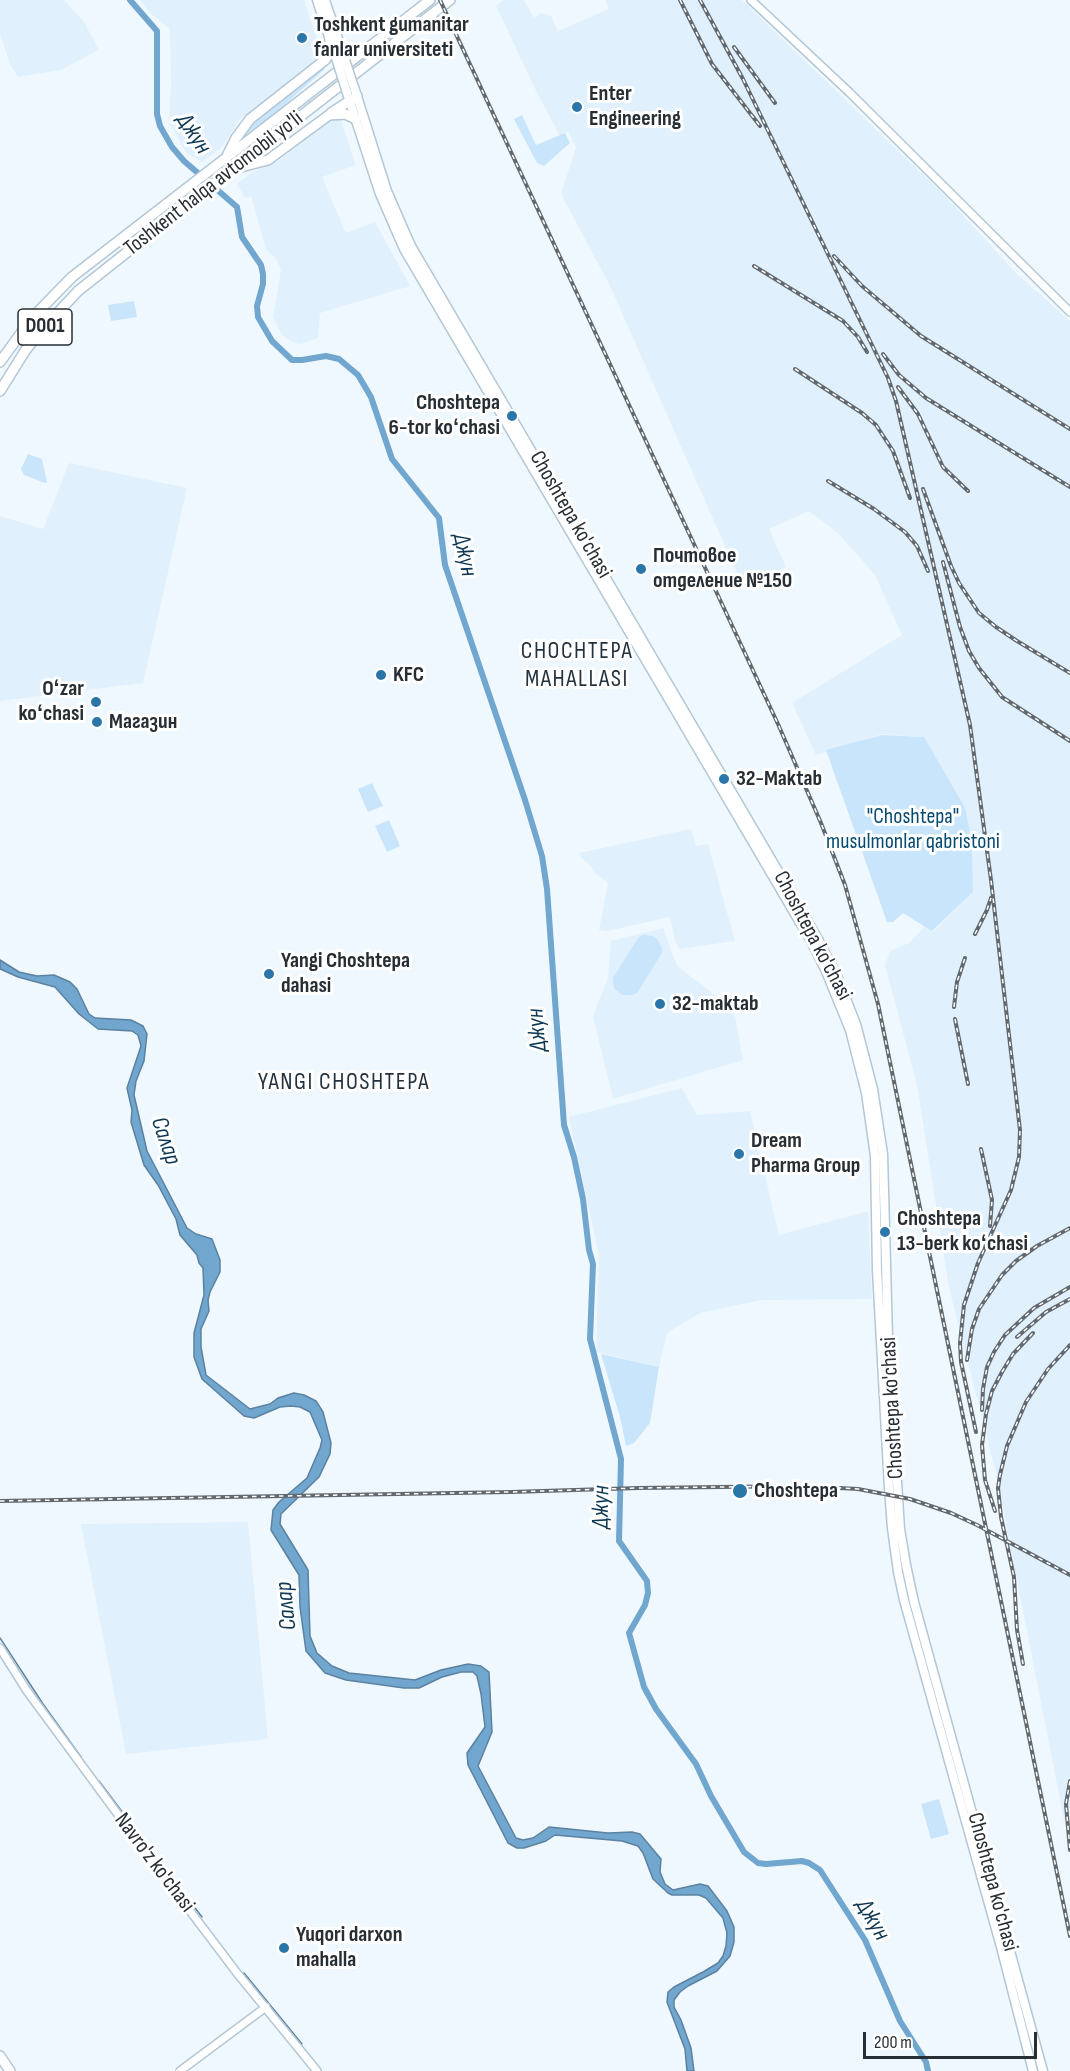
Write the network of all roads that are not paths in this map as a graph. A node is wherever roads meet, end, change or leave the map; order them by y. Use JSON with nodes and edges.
{"nodes":[{"id":1,"x":317,"y":0,"type":"edge"},
{"id":2,"x":325,"y":0,"type":"edge"},
{"id":3,"x":430,"y":0,"type":"edge"},
{"id":4,"x":450,"y":0,"type":"edge"},
{"id":5,"x":751,"y":0,"type":"edge"},
{"id":6,"x":330,"y":38,"type":"junction"},
{"id":7,"x":340,"y":56,"type":"junction"},
{"id":8,"x":353,"y":96,"type":"junction"},
{"id":9,"x":329,"y":115,"type":"junction"},
{"id":10,"x":356,"y":119,"type":"junction"},
{"id":11,"x":226,"y":158,"type":"junction"},
{"id":12,"x":235,"y":169,"type":"junction"},
{"id":13,"x":1070,"y":312,"type":"edge"},
{"id":14,"x":460,"y":337,"type":"junction"},
{"id":15,"x":0,"y":362,"type":"edge"},
{"id":16,"x":0,"y":391,"type":"edge"},
{"id":17,"x":833,"y":978,"type":"junction"},
{"id":18,"x":0,"y":1648,"type":"edge"},
{"id":19,"x":266,"y":2007,"type":"junction"},
{"id":20,"x":0,"y":2056,"type":"edge"},
{"id":21,"x":10,"y":2071,"type":"edge"},
{"id":22,"x":180,"y":2071,"type":"edge"},
{"id":23,"x":317,"y":2071,"type":"edge"},
{"id":24,"x":1034,"y":2071,"type":"edge"},
{"id":25,"x":1043,"y":2071,"type":"edge"}],
"edges":[{"from":1,"to":6,"type":"main road","name":"Choshtepa ko'chasi"},
{"from":2,"to":7,"type":"main road","name":"Choshtepa ko'chasi"},
{"from":3,"to":11,"type":"highway","name":"Toshkent halqa avtomobil yo'li"},
{"from":4,"to":12,"type":"highway","name":"Toshkent halqa avtomobil yo'li","number":"D001"},
{"from":5,"to":13,"type":"street"},
{"from":6,"to":7,"type":"main road","name":"Choshtepa ko'chasi"},
{"from":6,"to":11,"type":"highway"},
{"from":7,"to":8,"type":"main road","name":"Choshtepa ko'chasi","bridge":true},
{"from":8,"to":9,"type":"highway"},
{"from":8,"to":10,"type":"main road","name":"Choshtepa ko'chasi"},
{"from":8,"to":14,"type":"main road","name":"Choshtepa ko'chasi"},
{"from":9,"to":10,"type":"highway"},
{"from":9,"to":12,"type":"highway"},
{"from":10,"to":14,"type":"main road","name":"Choshtepa ko'chasi"},
{"from":11,"to":15,"type":"highway","name":"Toshkent halqa avtomobil yo'li","number":"D001"},
{"from":12,"to":16,"type":"highway","name":"Toshkent halqa avtomobil yo'li","number":"D001"},
{"from":14,"to":17,"type":"main road","name":"Choshtepa ko'chasi"},
{"from":17,"to":24,"type":"main road","name":"Choshtepa ko'chasi"},
{"from":17,"to":25,"type":"main road","name":"Choshtepa ko'chasi"},
{"from":18,"to":19,"type":"street","name":"Navro'z ko'chasi"},
{"from":19,"to":22,"type":"street"},
{"from":19,"to":23,"type":"street","name":"Navro'z ko'chasi"},
{"from":20,"to":21,"type":"highway"}]}
